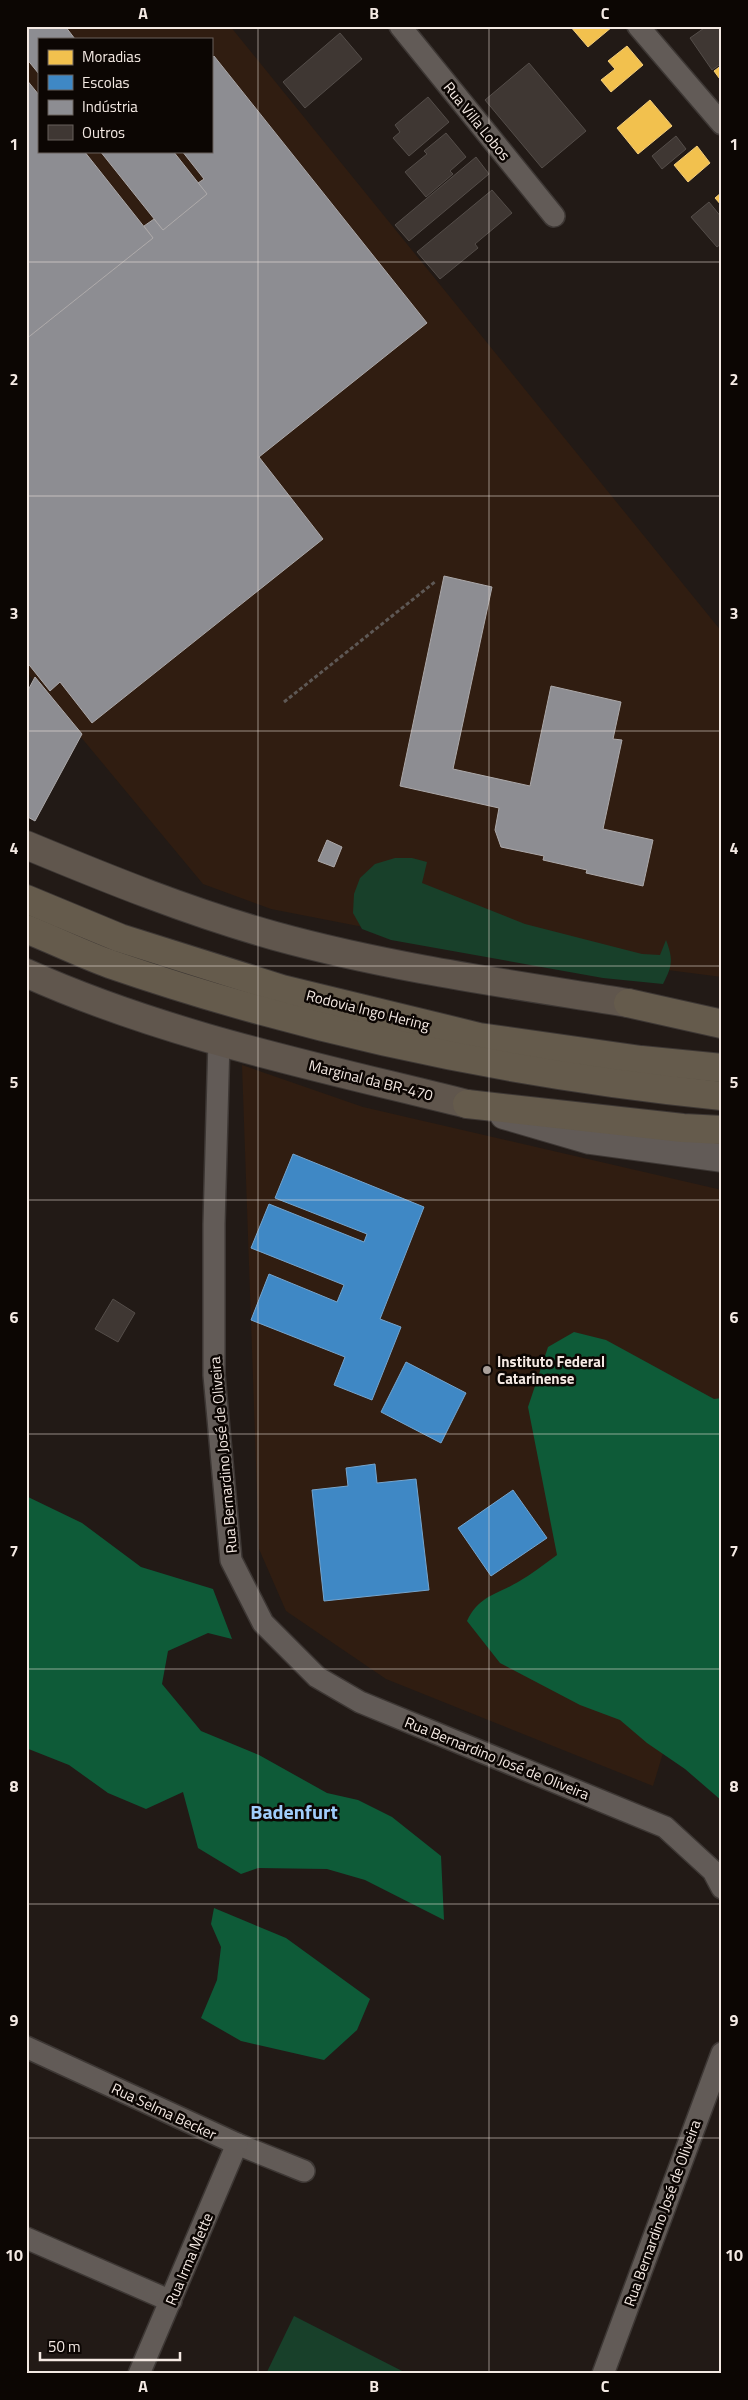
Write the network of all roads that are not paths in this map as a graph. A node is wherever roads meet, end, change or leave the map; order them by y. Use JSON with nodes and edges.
{"nodes":[{"id":1,"x":400,"y":26,"type":"edge"},
{"id":2,"x":638,"y":26,"type":"edge"},
{"id":3,"x":722,"y":124,"type":"edge"},
{"id":4,"x":554,"y":216,"type":"dead end"},
{"id":5,"x":26,"y":844,"type":"edge"},
{"id":6,"x":26,"y":900,"type":"edge"},
{"id":7,"x":26,"y":929,"type":"edge"},
{"id":8,"x":26,"y":973,"type":"edge"},
{"id":9,"x":628,"y":1003,"type":"junction"},
{"id":10,"x":722,"y":1013,"type":"edge"},
{"id":11,"x":722,"y":1024,"type":"edge"},
{"id":12,"x":219,"y":1040,"type":"junction"},
{"id":13,"x":722,"y":1068,"type":"edge"},
{"id":14,"x":722,"y":1096,"type":"edge"},
{"id":15,"x":467,"y":1104,"type":"junction"},
{"id":16,"x":722,"y":1130,"type":"edge"},
{"id":17,"x":722,"y":1158,"type":"edge"},
{"id":18,"x":722,"y":1888,"type":"edge"},
{"id":19,"x":26,"y":2047,"type":"edge"},
{"id":20,"x":722,"y":2053,"type":"edge"},
{"id":21,"x":237,"y":2144,"type":"junction"},
{"id":22,"x":304,"y":2171,"type":"dead end"},
{"id":23,"x":26,"y":2238,"type":"edge"},
{"id":24,"x":171,"y":2301,"type":"junction"},
{"id":25,"x":139,"y":2374,"type":"edge"},
{"id":26,"x":603,"y":2374,"type":"edge"}],
"edges":[{"from":1,"to":4,"type":"street","name":"Rua Villa Lobos"},
{"from":2,"to":3,"type":"street"},
{"from":5,"to":9,"type":"main road"},
{"from":6,"to":13,"type":"highway","name":"Rodovia Ingo Hering"},
{"from":7,"to":14,"type":"highway","name":"Rodovia Ingo Hering"},
{"from":8,"to":12,"type":"main road","name":"Marginal da BR-470"},
{"from":9,"to":10,"type":"main road"},
{"from":9,"to":11,"type":"highway"},
{"from":12,"to":15,"type":"main road","name":"Marginal da BR-470"},
{"from":12,"to":18,"type":"street","name":"Rua Bernardino José de Oliveira"},
{"from":15,"to":16,"type":"highway"},
{"from":15,"to":17,"type":"main road","name":"Marginal da BR-470"},
{"from":19,"to":21,"type":"street","name":"Rua Selma Becker"},
{"from":20,"to":26,"type":"street","name":"Rua Bernardino José de Oliveira"},
{"from":21,"to":22,"type":"street","name":"Rua Selma Becker"},
{"from":21,"to":24,"type":"street","name":"Rua Irma Mette"},
{"from":23,"to":24,"type":"street"},
{"from":24,"to":25,"type":"street","name":"Rua Irma Mette"}]}
